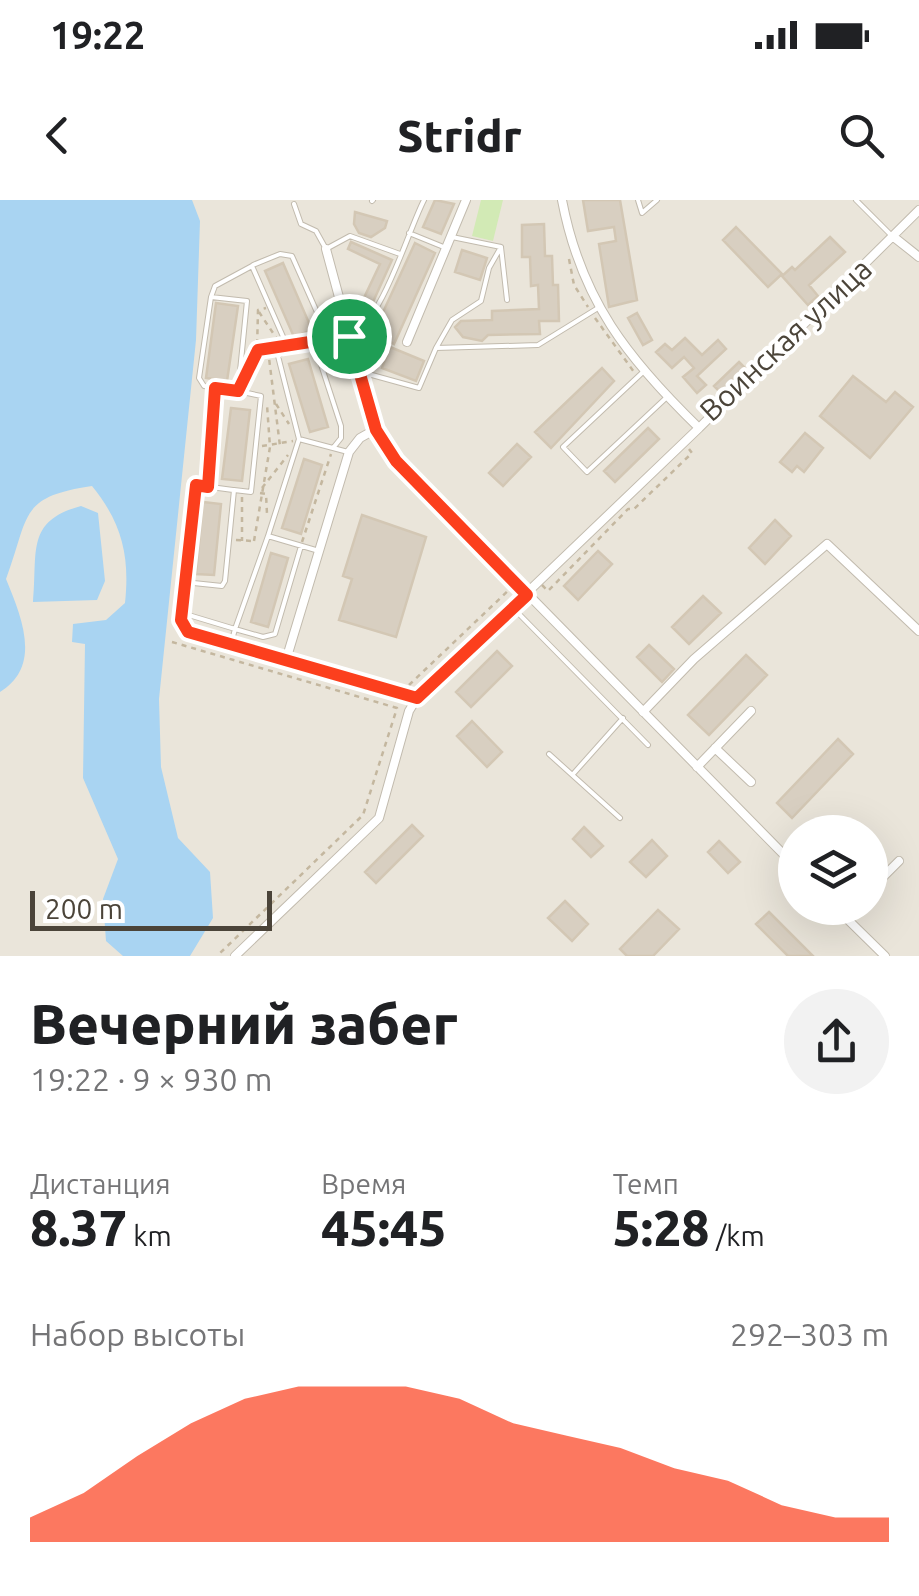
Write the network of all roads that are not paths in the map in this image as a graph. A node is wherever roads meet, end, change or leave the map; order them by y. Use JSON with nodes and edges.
{"nodes":[{"id":1,"x":424,"y":200,"type":"edge"},
{"id":2,"x":466,"y":200,"type":"edge"},
{"id":3,"x":562,"y":200,"type":"edge"},
{"id":4,"x":638,"y":200,"type":"edge"},
{"id":5,"x":657,"y":200,"type":"edge"},
{"id":6,"x":856,"y":200,"type":"edge"},
{"id":7,"x":294,"y":204,"type":"dead end"},
{"id":8,"x":919,"y":210,"type":"edge"},
{"id":9,"x":409,"y":233,"type":"junction"},
{"id":10,"x":452,"y":236,"type":"junction"},
{"id":11,"x":895,"y":238,"type":"junction"},
{"id":12,"x":446,"y":248,"type":"junction"},
{"id":13,"x":502,"y":248,"type":"junction"},
{"id":14,"x":326,"y":249,"type":"junction"},
{"id":15,"x":400,"y":254,"type":"junction"},
{"id":16,"x":919,"y":257,"type":"edge"},
{"id":17,"x":252,"y":266,"type":"junction"},
{"id":18,"x":211,"y":297,"type":"junction"},
{"id":19,"x":507,"y":300,"type":"dead end"},
{"id":20,"x":598,"y":308,"type":"junction"},
{"id":21,"x":349,"y":336,"type":"junction"},
{"id":22,"x":328,"y":337,"type":"junction"},
{"id":23,"x":312,"y":340,"type":"junction"},
{"id":24,"x":407,"y":342,"type":"dead end"},
{"id":25,"x":288,"y":348,"type":"junction"},
{"id":26,"x":436,"y":348,"type":"junction"},
{"id":27,"x":359,"y":371,"type":"junction"},
{"id":28,"x":643,"y":372,"type":"junction"},
{"id":29,"x":215,"y":388,"type":"junction"},
{"id":30,"x":238,"y":391,"type":"junction"},
{"id":31,"x":666,"y":397,"type":"junction"},
{"id":32,"x":699,"y":428,"type":"junction"},
{"id":33,"x":376,"y":430,"type":"junction"},
{"id":34,"x":300,"y":439,"type":"junction"},
{"id":35,"x":333,"y":448,"type":"junction"},
{"id":36,"x":349,"y":452,"type":"junction"},
{"id":37,"x":208,"y":487,"type":"junction"},
{"id":38,"x":234,"y":490,"type":"junction"},
{"id":39,"x":268,"y":536,"type":"junction"},
{"id":40,"x":301,"y":546,"type":"junction"},
{"id":41,"x":319,"y":551,"type":"junction"},
{"id":42,"x":184,"y":582,"type":"junction"},
{"id":43,"x":529,"y":597,"type":"junction"},
{"id":44,"x":182,"y":613,"type":"junction"},
{"id":45,"x":235,"y":629,"type":"junction"},
{"id":46,"x":919,"y":631,"type":"edge"},
{"id":47,"x":231,"y":644,"type":"junction"},
{"id":48,"x":286,"y":660,"type":"junction"},
{"id":49,"x":417,"y":698,"type":"junction"},
{"id":50,"x":752,"y":711,"type":"dead end"},
{"id":51,"x":643,"y":712,"type":"junction"},
{"id":52,"x":622,"y":718,"type":"junction"},
{"id":53,"x":648,"y":744,"type":"dead end"},
{"id":54,"x":715,"y":748,"type":"junction"},
{"id":55,"x":549,"y":754,"type":"dead end"},
{"id":56,"x":697,"y":767,"type":"junction"},
{"id":57,"x":574,"y":773,"type":"junction"},
{"id":58,"x":751,"y":782,"type":"dead end"},
{"id":59,"x":620,"y":818,"type":"dead end"},
{"id":60,"x":778,"y":849,"type":"edge"},
{"id":61,"x":899,"y":861,"type":"dead end"},
{"id":62,"x":888,"y":872,"type":"edge"},
{"id":63,"x":854,"y":925,"type":"edge"},
{"id":64,"x":234,"y":956,"type":"edge"},
{"id":65,"x":886,"y":956,"type":"edge"}],
"edges":[{"from":1,"to":9,"type":"lane"},
{"from":2,"to":10,"type":"street"},
{"from":3,"to":20,"type":"street","name":"Воинская улица"},
{"from":4,"to":5,"type":"lane"},
{"from":6,"to":11,"type":"lane"},
{"from":7,"to":14,"type":"lane"},
{"from":8,"to":11,"type":"street","name":"Воинская улица"},
{"from":9,"to":12,"type":"lane"},
{"from":9,"to":15,"type":"lane"},
{"from":10,"to":12,"type":"street"},
{"from":10,"to":13,"type":"lane"},
{"from":11,"to":16,"type":"street"},
{"from":11,"to":32,"type":"street","name":"Воинская улица"},
{"from":12,"to":24,"type":"street"},
{"from":13,"to":19,"type":"lane"},
{"from":13,"to":26,"type":"lane"},
{"from":14,"to":15,"type":"lane"},
{"from":14,"to":21,"type":"street"},
{"from":15,"to":21,"type":"lane"},
{"from":17,"to":18,"type":"lane"},
{"from":17,"to":22,"type":"lane"},
{"from":17,"to":25,"type":"lane"},
{"from":18,"to":29,"type":"lane"},
{"from":18,"to":30,"type":"lane"},
{"from":20,"to":26,"type":"lane"},
{"from":20,"to":28,"type":"street","name":"Воинская улица"},
{"from":21,"to":22,"type":"lane"},
{"from":21,"to":27,"type":"street"},
{"from":22,"to":23,"type":"lane"},
{"from":23,"to":25,"type":"lane"},
{"from":23,"to":35,"type":"lane"},
{"from":25,"to":34,"type":"lane"},
{"from":26,"to":27,"type":"lane"},
{"from":27,"to":33,"type":"street"},
{"from":28,"to":31,"type":"street","name":"Воинская улица"},
{"from":28,"to":31,"type":"lane"},
{"from":29,"to":30,"type":"lane"},
{"from":29,"to":37,"type":"lane"},
{"from":30,"to":38,"type":"lane"},
{"from":31,"to":32,"type":"street","name":"Воинская улица"},
{"from":32,"to":43,"type":"street"},
{"from":33,"to":36,"type":"street"},
{"from":33,"to":43,"type":"street"},
{"from":34,"to":35,"type":"lane"},
{"from":34,"to":39,"type":"lane"},
{"from":35,"to":36,"type":"lane"},
{"from":36,"to":41,"type":"street"},
{"from":37,"to":38,"type":"lane"},
{"from":37,"to":42,"type":"lane"},
{"from":38,"to":42,"type":"lane"},
{"from":39,"to":40,"type":"lane"},
{"from":39,"to":45,"type":"lane"},
{"from":40,"to":41,"type":"lane"},
{"from":40,"to":45,"type":"lane"},
{"from":41,"to":48,"type":"street"},
{"from":42,"to":44,"type":"lane"},
{"from":43,"to":49,"type":"street"},
{"from":43,"to":51,"type":"street"},
{"from":43,"to":52,"type":"lane"},
{"from":44,"to":45,"type":"lane"},
{"from":44,"to":47,"type":"lane"},
{"from":45,"to":47,"type":"lane"},
{"from":46,"to":51,"type":"street"},
{"from":47,"to":48,"type":"lane"},
{"from":48,"to":49,"type":"street"},
{"from":49,"to":64,"type":"street"},
{"from":50,"to":54,"type":"street"},
{"from":51,"to":56,"type":"street"},
{"from":52,"to":53,"type":"lane"},
{"from":52,"to":57,"type":"lane"},
{"from":54,"to":56,"type":"street"},
{"from":54,"to":58,"type":"street"},
{"from":55,"to":57,"type":"lane"},
{"from":56,"to":60,"type":"street"},
{"from":57,"to":59,"type":"lane"},
{"from":61,"to":62,"type":"street"},
{"from":63,"to":65,"type":"street"}]}
